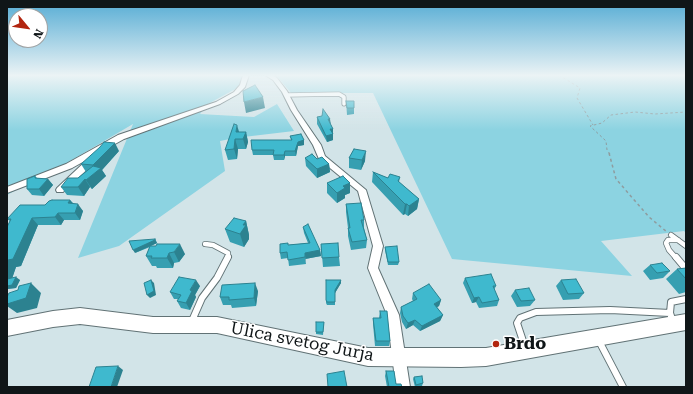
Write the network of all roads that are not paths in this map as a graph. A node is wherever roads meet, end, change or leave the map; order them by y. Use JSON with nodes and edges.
{"nodes":[{"id":1,"x":234,"y":93,"type":"edge"},
{"id":2,"x":287,"y":95,"type":"joint"},
{"id":3,"x":344,"y":104,"type":"dead end"},
{"id":4,"x":108,"y":145,"type":"junction"},
{"id":5,"x":69,"y":166,"type":"junction"},
{"id":6,"x":78,"y":174,"type":"junction"},
{"id":7,"x":7,"y":190,"type":"edge"},
{"id":8,"x":60,"y":190,"type":"edge"},
{"id":9,"x":671,"y":236,"type":"road end"},
{"id":10,"x":678,"y":240,"type":"junction"},
{"id":11,"x":205,"y":244,"type":"dead end"},
{"id":12,"x":686,"y":246,"type":"edge"},
{"id":13,"x":686,"y":269,"type":"edge"},
{"id":14,"x":686,"y":299,"type":"edge"},
{"id":15,"x":677,"y":320,"type":"edge"},
{"id":16,"x":190,"y":324,"type":"junction"},
{"id":17,"x":7,"y":328,"type":"edge"},
{"id":18,"x":598,"y":337,"type":"junction"},
{"id":19,"x":526,"y":350,"type":"junction"},
{"id":20,"x":400,"y":357,"type":"junction"},
{"id":21,"x":403,"y":387,"type":"edge"},
{"id":22,"x":623,"y":387,"type":"edge"}],
"edges":[{"from":1,"to":4,"type":"street"},
{"from":2,"to":3,"type":"lane"},
{"from":2,"to":20,"type":"street"},
{"from":4,"to":5,"type":"street"},
{"from":4,"to":6,"type":"street"},
{"from":5,"to":6,"type":"lane"},
{"from":5,"to":7,"type":"street"},
{"from":6,"to":8,"type":"street"},
{"from":9,"to":10,"type":"lane"},
{"from":10,"to":12,"type":"lane"},
{"from":10,"to":13,"type":"lane"},
{"from":11,"to":16,"type":"lane"},
{"from":14,"to":15,"type":"lane"},
{"from":15,"to":18,"type":"main road","name":"Ulica svetog Jurja"},
{"from":15,"to":19,"type":"lane"},
{"from":16,"to":17,"type":"main road","name":"Ulica svetog Jurja"},
{"from":16,"to":20,"type":"main road","name":"Ulica svetog Jurja"},
{"from":18,"to":19,"type":"main road","name":"Ulica svetog Jurja"},
{"from":18,"to":22,"type":"lane"},
{"from":19,"to":20,"type":"main road","name":"Ulica svetog Jurja"},
{"from":20,"to":21,"type":"street"}]}
